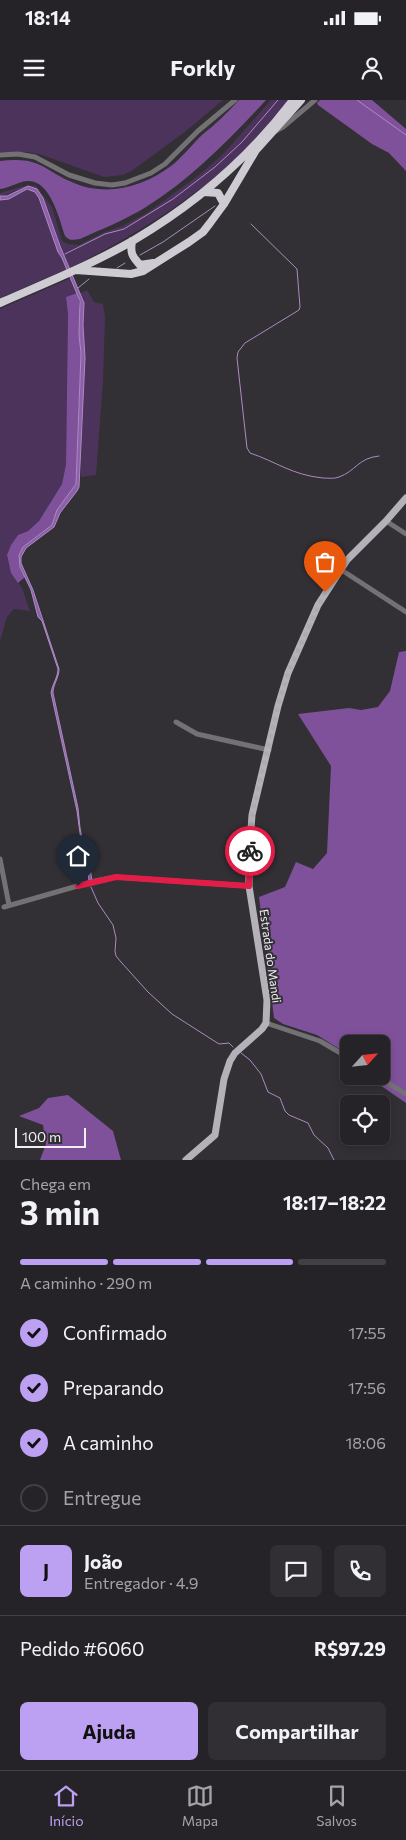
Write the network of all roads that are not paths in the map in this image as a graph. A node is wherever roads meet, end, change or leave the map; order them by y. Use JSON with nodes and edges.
{"nodes":[{"id":1,"x":235,"y":100,"type":"edge"},
{"id":2,"x":292,"y":100,"type":"edge"},
{"id":3,"x":301,"y":100,"type":"edge"},
{"id":4,"x":316,"y":100,"type":"edge"},
{"id":5,"x":274,"y":132,"type":"junction"},
{"id":6,"x":0,"y":156,"type":"edge"},
{"id":7,"x":204,"y":192,"type":"junction"},
{"id":8,"x":224,"y":204,"type":"junction"},
{"id":9,"x":132,"y":241,"type":"junction"},
{"id":10,"x":158,"y":262,"type":"junction"},
{"id":11,"x":71,"y":272,"type":"junction"},
{"id":12,"x":0,"y":303,"type":"edge"},
{"id":13,"x":406,"y":498,"type":"edge"},
{"id":14,"x":386,"y":521,"type":"junction"},
{"id":15,"x":406,"y":534,"type":"edge"},
{"id":16,"x":340,"y":569,"type":"junction"},
{"id":17,"x":406,"y":612,"type":"edge"},
{"id":18,"x":176,"y":722,"type":"dead end"},
{"id":19,"x":269,"y":750,"type":"junction"},
{"id":20,"x":0,"y":859,"type":"edge"},
{"id":21,"x":249,"y":886,"type":"junction"},
{"id":22,"x":266,"y":1022,"type":"junction"},
{"id":23,"x":340,"y":1053,"type":"edge"},
{"id":24,"x":390,"y":1084,"type":"edge"},
{"id":25,"x":406,"y":1094,"type":"edge"},
{"id":26,"x":186,"y":1160,"type":"edge"}],
"edges":[{"from":1,"to":6,"type":"street"},
{"from":2,"to":7,"type":"highway"},
{"from":3,"to":5,"type":"highway"},
{"from":4,"to":5,"type":"street"},
{"from":5,"to":8,"type":"highway"},
{"from":7,"to":8,"type":"highway"},
{"from":7,"to":9,"type":"highway"},
{"from":8,"to":10,"type":"highway"},
{"from":9,"to":10,"type":"highway"},
{"from":9,"to":11,"type":"highway"},
{"from":10,"to":11,"type":"highway"},
{"from":11,"to":12,"type":"highway"},
{"from":13,"to":14,"type":"main road","name":"Estrada do Mandi"},
{"from":14,"to":15,"type":"street"},
{"from":14,"to":16,"type":"main road","name":"Estrada do Mandi"},
{"from":16,"to":17,"type":"street"},
{"from":16,"to":19,"type":"main road","name":"Estrada do Mandi"},
{"from":18,"to":19,"type":"street"},
{"from":19,"to":21,"type":"main road","name":"Estrada do Mandi"},
{"from":20,"to":21,"type":"street"},
{"from":21,"to":22,"type":"main road","name":"Estrada do Mandi"},
{"from":22,"to":23,"type":"street"},
{"from":22,"to":26,"type":"main road"},
{"from":24,"to":25,"type":"street"}]}
